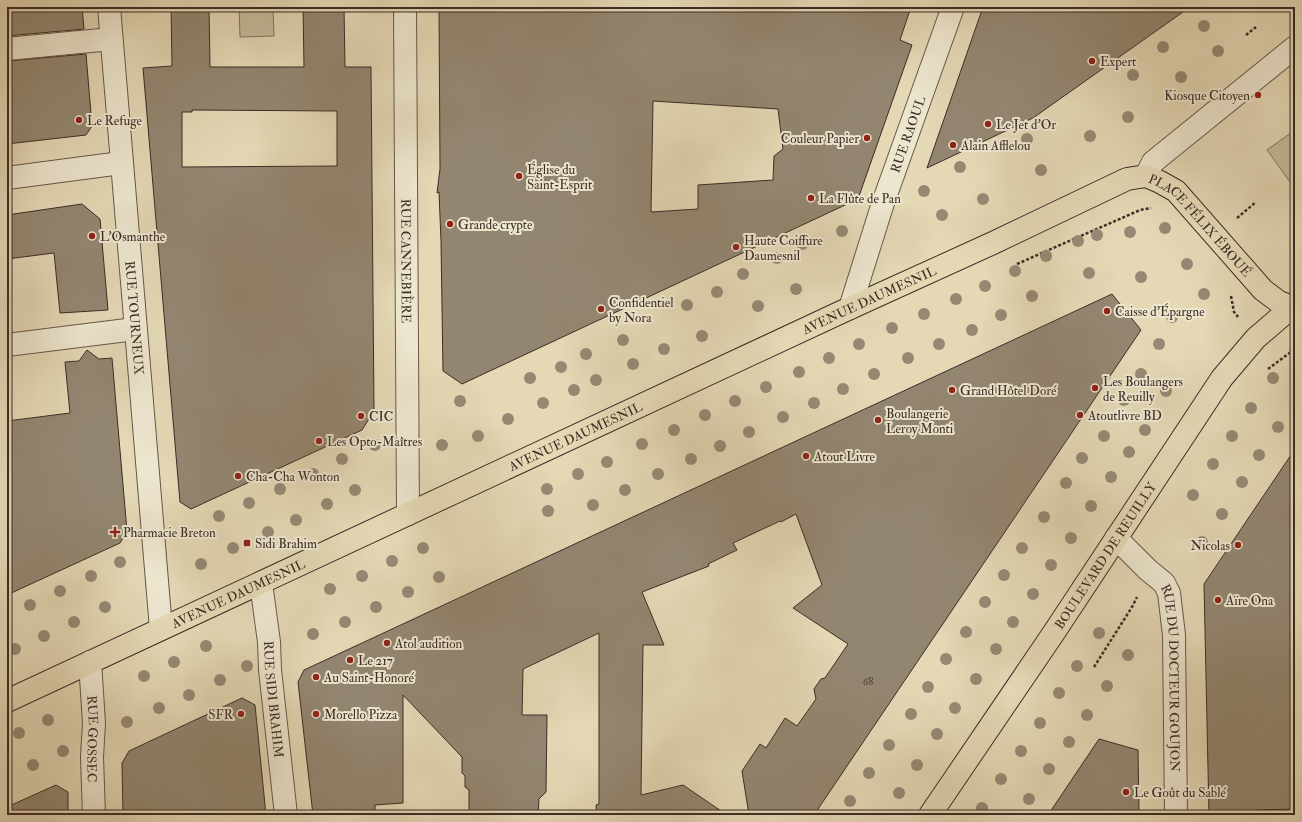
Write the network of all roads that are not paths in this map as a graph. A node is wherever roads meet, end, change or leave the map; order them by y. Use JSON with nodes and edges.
{"nodes":[{"id":1,"x":109,"y":7,"type":"edge"},
{"id":2,"x":405,"y":7,"type":"edge"},
{"id":3,"x":953,"y":7,"type":"edge"},
{"id":4,"x":110,"y":39,"type":"junction"},
{"id":5,"x":1295,"y":47,"type":"edge"},
{"id":6,"x":7,"y":50,"type":"edge"},
{"id":7,"x":121,"y":164,"type":"junction"},
{"id":8,"x":1146,"y":176,"type":"junction"},
{"id":9,"x":7,"y":178,"type":"edge"},
{"id":10,"x":850,"y":308,"type":"junction"},
{"id":11,"x":1294,"y":308,"type":"edge"},
{"id":12,"x":135,"y":329,"type":"junction"},
{"id":13,"x":7,"y":345,"type":"edge"},
{"id":14,"x":408,"y":514,"type":"junction"},
{"id":15,"x":1116,"y":538,"type":"junction"},
{"id":16,"x":261,"y":583,"type":"junction"},
{"id":17,"x":160,"y":629,"type":"junction"},
{"id":18,"x":90,"y":662,"type":"junction"},
{"id":19,"x":7,"y":701,"type":"edge"},
{"id":20,"x":94,"y":815,"type":"edge"},
{"id":21,"x":286,"y":815,"type":"edge"},
{"id":22,"x":930,"y":815,"type":"edge"},
{"id":23,"x":1176,"y":815,"type":"edge"}],
"edges":[{"from":1,"to":4,"type":"street","name":"RUE TOURNEUX"},
{"from":2,"to":14,"type":"street","name":"RUE CANNEBIÈRE"},
{"from":3,"to":10,"type":"street","name":"RUE RAOUL"},
{"from":4,"to":6,"type":"street"},
{"from":4,"to":7,"type":"street","name":"RUE TOURNEUX"},
{"from":5,"to":8,"type":"street","name":"PLACE FÉLIX ÉBOUÉ"},
{"from":7,"to":9,"type":"street"},
{"from":7,"to":12,"type":"street","name":"RUE TOURNEUX"},
{"from":8,"to":10,"type":"main road","name":"AVENUE DAUMESNIL"},
{"from":8,"to":11,"type":"main road","name":"PLACE FÉLIX ÉBOUÉ"},
{"from":10,"to":14,"type":"main road","name":"AVENUE DAUMESNIL"},
{"from":11,"to":15,"type":"main road","name":"BOULEVARD DE REUILLY"},
{"from":12,"to":13,"type":"street"},
{"from":12,"to":17,"type":"street","name":"RUE TOURNEUX"},
{"from":14,"to":16,"type":"main road","name":"AVENUE DAUMESNIL"},
{"from":15,"to":22,"type":"main road","name":"BOULEVARD DE REUILLY"},
{"from":15,"to":23,"type":"street","name":"RUE DU DOCTEUR GOUJON"},
{"from":16,"to":17,"type":"main road","name":"AVENUE DAUMESNIL"},
{"from":16,"to":21,"type":"street","name":"RUE SIDI BRAHIM"},
{"from":17,"to":18,"type":"main road","name":"AVENUE DAUMESNIL"},
{"from":18,"to":19,"type":"main road","name":"AVENUE DAUMESNIL"},
{"from":18,"to":20,"type":"street","name":"RUE GOSSEC"}]}
